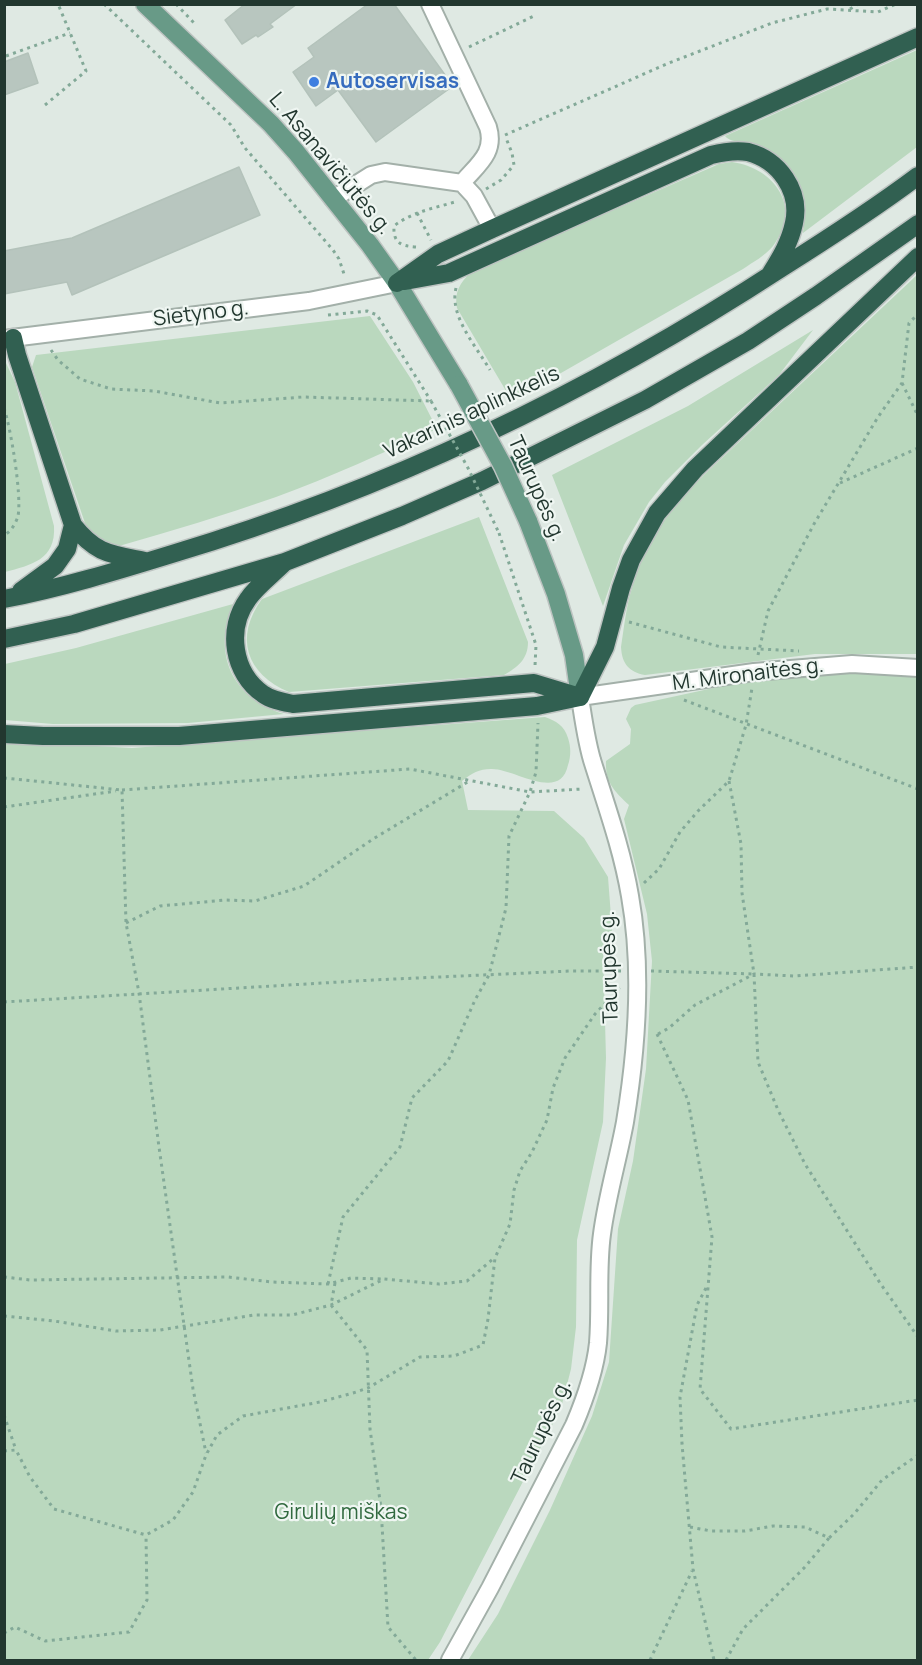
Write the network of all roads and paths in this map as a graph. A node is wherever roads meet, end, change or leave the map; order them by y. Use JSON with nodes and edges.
{"nodes":[{"id":1,"x":58,"y":4,"type":"edge"},
{"id":2,"x":104,"y":4,"type":"edge"},
{"id":3,"x":145,"y":4,"type":"edge"},
{"id":4,"x":176,"y":4,"type":"edge"},
{"id":5,"x":430,"y":4,"type":"edge"},
{"id":6,"x":831,"y":4,"type":"edge"},
{"id":7,"x":858,"y":4,"type":"edge"},
{"id":8,"x":896,"y":4,"type":"edge"},
{"id":9,"x":827,"y":9,"type":"junction"},
{"id":10,"x":848,"y":10,"type":"junction"},
{"id":11,"x":536,"y":15,"type":"dead end"},
{"id":12,"x":194,"y":23,"type":"dead end"},
{"id":13,"x":70,"y":33,"type":"junction"},
{"id":14,"x":918,"y":37,"type":"edge"},
{"id":15,"x":453,"y":55,"type":"junction"},
{"id":16,"x":6,"y":56,"type":"dead end"},
{"id":17,"x":45,"y":105,"type":"dead end"},
{"id":18,"x":491,"y":139,"type":"junction"},
{"id":19,"x":918,"y":176,"type":"edge"},
{"id":20,"x":462,"y":183,"type":"junction"},
{"id":21,"x":333,"y":199,"type":"junction"},
{"id":22,"x":417,"y":213,"type":"dead end"},
{"id":23,"x":918,"y":224,"type":"edge"},
{"id":24,"x":492,"y":229,"type":"junction"},
{"id":25,"x":393,"y":236,"type":"dead end"},
{"id":26,"x":918,"y":257,"type":"edge"},
{"id":27,"x":342,"y":272,"type":"dead end"},
{"id":28,"x":770,"y":276,"type":"junction"},
{"id":29,"x":397,"y":283,"type":"junction"},
{"id":30,"x":457,"y":283,"type":"dead end"},
{"id":31,"x":367,"y":312,"type":"dead end"},
{"id":32,"x":918,"y":314,"type":"edge"},
{"id":33,"x":9,"y":339,"type":"edge"},
{"id":34,"x":51,"y":350,"type":"dead end"},
{"id":35,"x":490,"y":370,"type":"dead end"},
{"id":36,"x":902,"y":383,"type":"junction"},
{"id":37,"x":431,"y":401,"type":"junction"},
{"id":38,"x":4,"y":408,"type":"edge"},
{"id":39,"x":918,"y":416,"type":"edge"},
{"id":40,"x":918,"y":448,"type":"edge"},
{"id":41,"x":838,"y":484,"type":"junction"},
{"id":42,"x":73,"y":525,"type":"junction"},
{"id":43,"x":4,"y":535,"type":"edge"},
{"id":44,"x":147,"y":562,"type":"junction"},
{"id":45,"x":285,"y":562,"type":"junction"},
{"id":46,"x":8,"y":598,"type":"edge"},
{"id":47,"x":612,"y":618,"type":"junction"},
{"id":48,"x":4,"y":639,"type":"edge"},
{"id":49,"x":918,"y":668,"type":"edge"},
{"id":50,"x":754,"y":672,"type":"junction"},
{"id":51,"x":534,"y":683,"type":"junction"},
{"id":52,"x":580,"y":697,"type":"junction"},
{"id":53,"x":683,"y":700,"type":"dead end"},
{"id":54,"x":537,"y":706,"type":"junction"},
{"id":55,"x":746,"y":725,"type":"junction"},
{"id":56,"x":4,"y":734,"type":"edge"},
{"id":57,"x":4,"y":778,"type":"edge"},
{"id":58,"x":471,"y":780,"type":"junction"},
{"id":59,"x":729,"y":781,"type":"junction"},
{"id":60,"x":602,"y":788,"type":"junction"},
{"id":61,"x":918,"y":789,"type":"edge"},
{"id":62,"x":122,"y":790,"type":"junction"},
{"id":63,"x":530,"y":792,"type":"junction"},
{"id":64,"x":4,"y":807,"type":"edge"},
{"id":65,"x":630,"y":895,"type":"junction"},
{"id":66,"x":126,"y":923,"type":"junction"},
{"id":67,"x":918,"y":967,"type":"edge"},
{"id":68,"x":637,"y":970,"type":"junction"},
{"id":69,"x":754,"y":974,"type":"junction"},
{"id":70,"x":489,"y":975,"type":"junction"},
{"id":71,"x":139,"y":993,"type":"junction"},
{"id":72,"x":4,"y":1002,"type":"edge"},
{"id":73,"x":635,"y":1030,"type":"junction"},
{"id":74,"x":657,"y":1034,"type":"junction"},
{"id":75,"x":495,"y":1258,"type":"junction"},
{"id":76,"x":4,"y":1277,"type":"edge"},
{"id":77,"x":177,"y":1277,"type":"junction"},
{"id":78,"x":384,"y":1279,"type":"junction"},
{"id":79,"x":335,"y":1283,"type":"junction"},
{"id":80,"x":328,"y":1284,"type":"junction"},
{"id":81,"x":708,"y":1286,"type":"junction"},
{"id":82,"x":331,"y":1305,"type":"junction"},
{"id":83,"x":4,"y":1316,"type":"edge"},
{"id":84,"x":184,"y":1326,"type":"junction"},
{"id":85,"x":918,"y":1337,"type":"edge"},
{"id":86,"x":368,"y":1388,"type":"junction"},
{"id":87,"x":918,"y":1400,"type":"edge"},
{"id":88,"x":4,"y":1415,"type":"edge"},
{"id":89,"x":16,"y":1450,"type":"junction"},
{"id":90,"x":4,"y":1451,"type":"edge"},
{"id":91,"x":206,"y":1455,"type":"junction"},
{"id":92,"x":918,"y":1455,"type":"edge"},
{"id":93,"x":689,"y":1527,"type":"junction"},
{"id":94,"x":146,"y":1535,"type":"junction"},
{"id":95,"x":829,"y":1538,"type":"junction"},
{"id":96,"x":693,"y":1569,"type":"junction"},
{"id":97,"x":4,"y":1633,"type":"edge"},
{"id":98,"x":417,"y":1660,"type":"edge"},
{"id":99,"x":450,"y":1660,"type":"edge"},
{"id":100,"x":650,"y":1660,"type":"edge"},
{"id":101,"x":714,"y":1660,"type":"edge"},
{"id":102,"x":726,"y":1660,"type":"edge"}],
"edges":[{"from":1,"to":13,"type":"path"},
{"from":2,"to":27,"type":"path"},
{"from":3,"to":21,"type":"main road","name":"L. Asanavičiūtės g."},
{"from":4,"to":12,"type":"path"},
{"from":5,"to":15,"type":"street"},
{"from":6,"to":9,"type":"path"},
{"from":7,"to":10,"type":"path"},
{"from":8,"to":10,"type":"path"},
{"from":9,"to":10,"type":"path"},
{"from":9,"to":18,"type":"path"},
{"from":11,"to":15,"type":"path"},
{"from":13,"to":16,"type":"path"},
{"from":13,"to":17,"type":"path"},
{"from":14,"to":24,"type":"highway"},
{"from":15,"to":18,"type":"street"},
{"from":18,"to":20,"type":"street"},
{"from":19,"to":28,"type":"highway","name":"Vakarinis aplinkkelis"},
{"from":20,"to":21,"type":"street"},
{"from":20,"to":24,"type":"street"},
{"from":21,"to":29,"type":"main road","name":"L. Asanavičiūtės g."},
{"from":22,"to":25,"type":"path"},
{"from":23,"to":45,"type":"highway"},
{"from":24,"to":29,"type":"highway"},
{"from":26,"to":47,"type":"highway"},
{"from":28,"to":29,"type":"highway"},
{"from":28,"to":44,"type":"highway","name":"Vakarinis aplinkkelis"},
{"from":29,"to":33,"type":"street","name":"Sietyno g."},
{"from":29,"to":52,"type":"main road","name":"Taurupės g.","bridge":true},
{"from":30,"to":35,"type":"path"},
{"from":31,"to":37,"type":"path"},
{"from":32,"to":36,"type":"path"},
{"from":33,"to":42,"type":"highway"},
{"from":34,"to":37,"type":"path"},
{"from":36,"to":39,"type":"path"},
{"from":36,"to":41,"type":"path"},
{"from":37,"to":51,"type":"path","bridge":true},
{"from":38,"to":43,"type":"path"},
{"from":40,"to":41,"type":"path"},
{"from":41,"to":47,"type":"path"},
{"from":42,"to":44,"type":"highway"},
{"from":42,"to":46,"type":"highway"},
{"from":44,"to":46,"type":"highway","name":"Vakarinis aplinkkelis"},
{"from":45,"to":48,"type":"highway"},
{"from":45,"to":51,"type":"highway"},
{"from":47,"to":52,"type":"highway"},
{"from":49,"to":50,"type":"street","name":"M. Mironaitės g."},
{"from":50,"to":52,"type":"street","name":"M. Mironaitės g."},
{"from":50,"to":55,"type":"path"},
{"from":51,"to":52,"type":"highway"},
{"from":52,"to":54,"type":"highway"},
{"from":52,"to":60,"type":"street","name":"Taurupės g."},
{"from":53,"to":55,"type":"path"},
{"from":54,"to":56,"type":"highway"},
{"from":54,"to":63,"type":"path"},
{"from":55,"to":59,"type":"path"},
{"from":55,"to":61,"type":"path"},
{"from":57,"to":62,"type":"path"},
{"from":58,"to":62,"type":"path"},
{"from":58,"to":63,"type":"path"},
{"from":58,"to":66,"type":"path"},
{"from":59,"to":65,"type":"path"},
{"from":59,"to":69,"type":"path"},
{"from":60,"to":63,"type":"path"},
{"from":60,"to":65,"type":"street","name":"Taurupės g."},
{"from":62,"to":64,"type":"path"},
{"from":62,"to":66,"type":"path"},
{"from":63,"to":70,"type":"path"},
{"from":65,"to":68,"type":"street","name":"Taurupės g."},
{"from":66,"to":71,"type":"path"},
{"from":67,"to":69,"type":"path"},
{"from":68,"to":69,"type":"path"},
{"from":68,"to":70,"type":"path"},
{"from":68,"to":73,"type":"street","name":"Taurupės g."},
{"from":68,"to":75,"type":"path"},
{"from":69,"to":74,"type":"path"},
{"from":69,"to":85,"type":"path"},
{"from":70,"to":71,"type":"path"},
{"from":70,"to":80,"type":"path"},
{"from":71,"to":72,"type":"path"},
{"from":71,"to":77,"type":"path"},
{"from":73,"to":74,"type":"path"},
{"from":73,"to":99,"type":"street","name":"Taurupės g."},
{"from":74,"to":81,"type":"path"},
{"from":75,"to":78,"type":"path"},
{"from":75,"to":86,"type":"path"},
{"from":76,"to":77,"type":"path"},
{"from":77,"to":80,"type":"path"},
{"from":77,"to":84,"type":"path"},
{"from":78,"to":79,"type":"path"},
{"from":78,"to":82,"type":"path"},
{"from":79,"to":80,"type":"path"},
{"from":79,"to":82,"type":"path"},
{"from":81,"to":87,"type":"path"},
{"from":81,"to":93,"type":"path"},
{"from":82,"to":84,"type":"path"},
{"from":82,"to":86,"type":"path"},
{"from":83,"to":84,"type":"path"},
{"from":84,"to":91,"type":"path"},
{"from":86,"to":91,"type":"path"},
{"from":86,"to":98,"type":"path"},
{"from":88,"to":89,"type":"path"},
{"from":89,"to":90,"type":"path"},
{"from":89,"to":94,"type":"path"},
{"from":91,"to":94,"type":"path"},
{"from":92,"to":95,"type":"path"},
{"from":93,"to":95,"type":"path"},
{"from":93,"to":96,"type":"path"},
{"from":94,"to":97,"type":"path"},
{"from":95,"to":102,"type":"path"},
{"from":96,"to":100,"type":"path"},
{"from":96,"to":101,"type":"path"}]}
